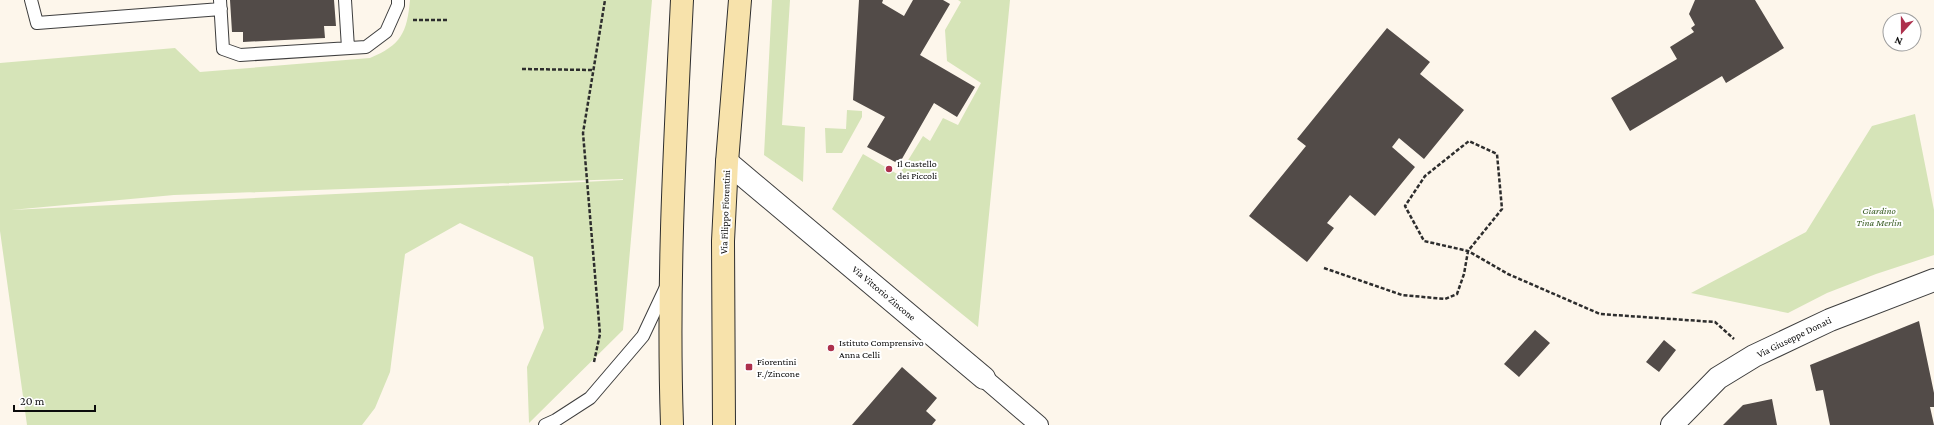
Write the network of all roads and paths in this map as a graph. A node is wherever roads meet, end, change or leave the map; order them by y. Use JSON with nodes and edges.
{"nodes":[{"id":1,"x":31,"y":0,"type":"edge"},
{"id":2,"x":345,"y":0,"type":"edge"},
{"id":3,"x":398,"y":0,"type":"edge"},
{"id":4,"x":605,"y":0,"type":"edge"},
{"id":5,"x":682,"y":0,"type":"edge"},
{"id":6,"x":740,"y":0,"type":"edge"},
{"id":7,"x":220,"y":4,"type":"edge"},
{"id":8,"x":391,"y":20,"type":"junction"},
{"id":9,"x":447,"y":20,"type":"dead end"},
{"id":10,"x":348,"y":48,"type":"junction"},
{"id":11,"x":522,"y":69,"type":"dead end"},
{"id":12,"x":593,"y":70,"type":"junction"},
{"id":13,"x":727,"y":162,"type":"junction"},
{"id":14,"x":1468,"y":251,"type":"junction"},
{"id":15,"x":1324,"y":268,"type":"dead end"},
{"id":16,"x":671,"y":277,"type":"junction"},
{"id":17,"x":1934,"y":280,"type":"edge"},
{"id":18,"x":1754,"y":356,"type":"junction"},
{"id":19,"x":608,"y":376,"type":"junction"},
{"id":20,"x":984,"y":378,"type":"joint"},
{"id":21,"x":545,"y":425,"type":"edge"},
{"id":22,"x":672,"y":425,"type":"edge"},
{"id":23,"x":724,"y":425,"type":"edge"},
{"id":24,"x":1039,"y":425,"type":"edge"},
{"id":25,"x":1672,"y":425,"type":"edge"}],
"edges":[{"from":1,"to":7,"type":"lane"},
{"from":2,"to":10,"type":"lane"},
{"from":3,"to":8,"type":"lane"},
{"from":4,"to":12,"type":"path"},
{"from":5,"to":16,"type":"main road"},
{"from":6,"to":13,"type":"main road","name":"Via Filippo Fiorentini"},
{"from":7,"to":10,"type":"lane"},
{"from":8,"to":9,"type":"path"},
{"from":8,"to":10,"type":"lane"},
{"from":11,"to":12,"type":"path"},
{"from":12,"to":19,"type":"path"},
{"from":13,"to":20,"type":"street","name":"Via Vittorio Zincone"},
{"from":13,"to":23,"type":"main road","name":"Via Filippo Fiorentini"},
{"from":14,"to":14,"type":"path"},
{"from":14,"to":15,"type":"path"},
{"from":14,"to":18,"type":"path"},
{"from":16,"to":19,"type":"lane"},
{"from":16,"to":22,"type":"main road"},
{"from":17,"to":18,"type":"street","name":"Via Giuseppe Donati"},
{"from":18,"to":25,"type":"street","name":"Via Giuseppe Donati"},
{"from":19,"to":21,"type":"lane"},
{"from":20,"to":24,"type":"street","name":"Via Vittorio Zincone"}]}
